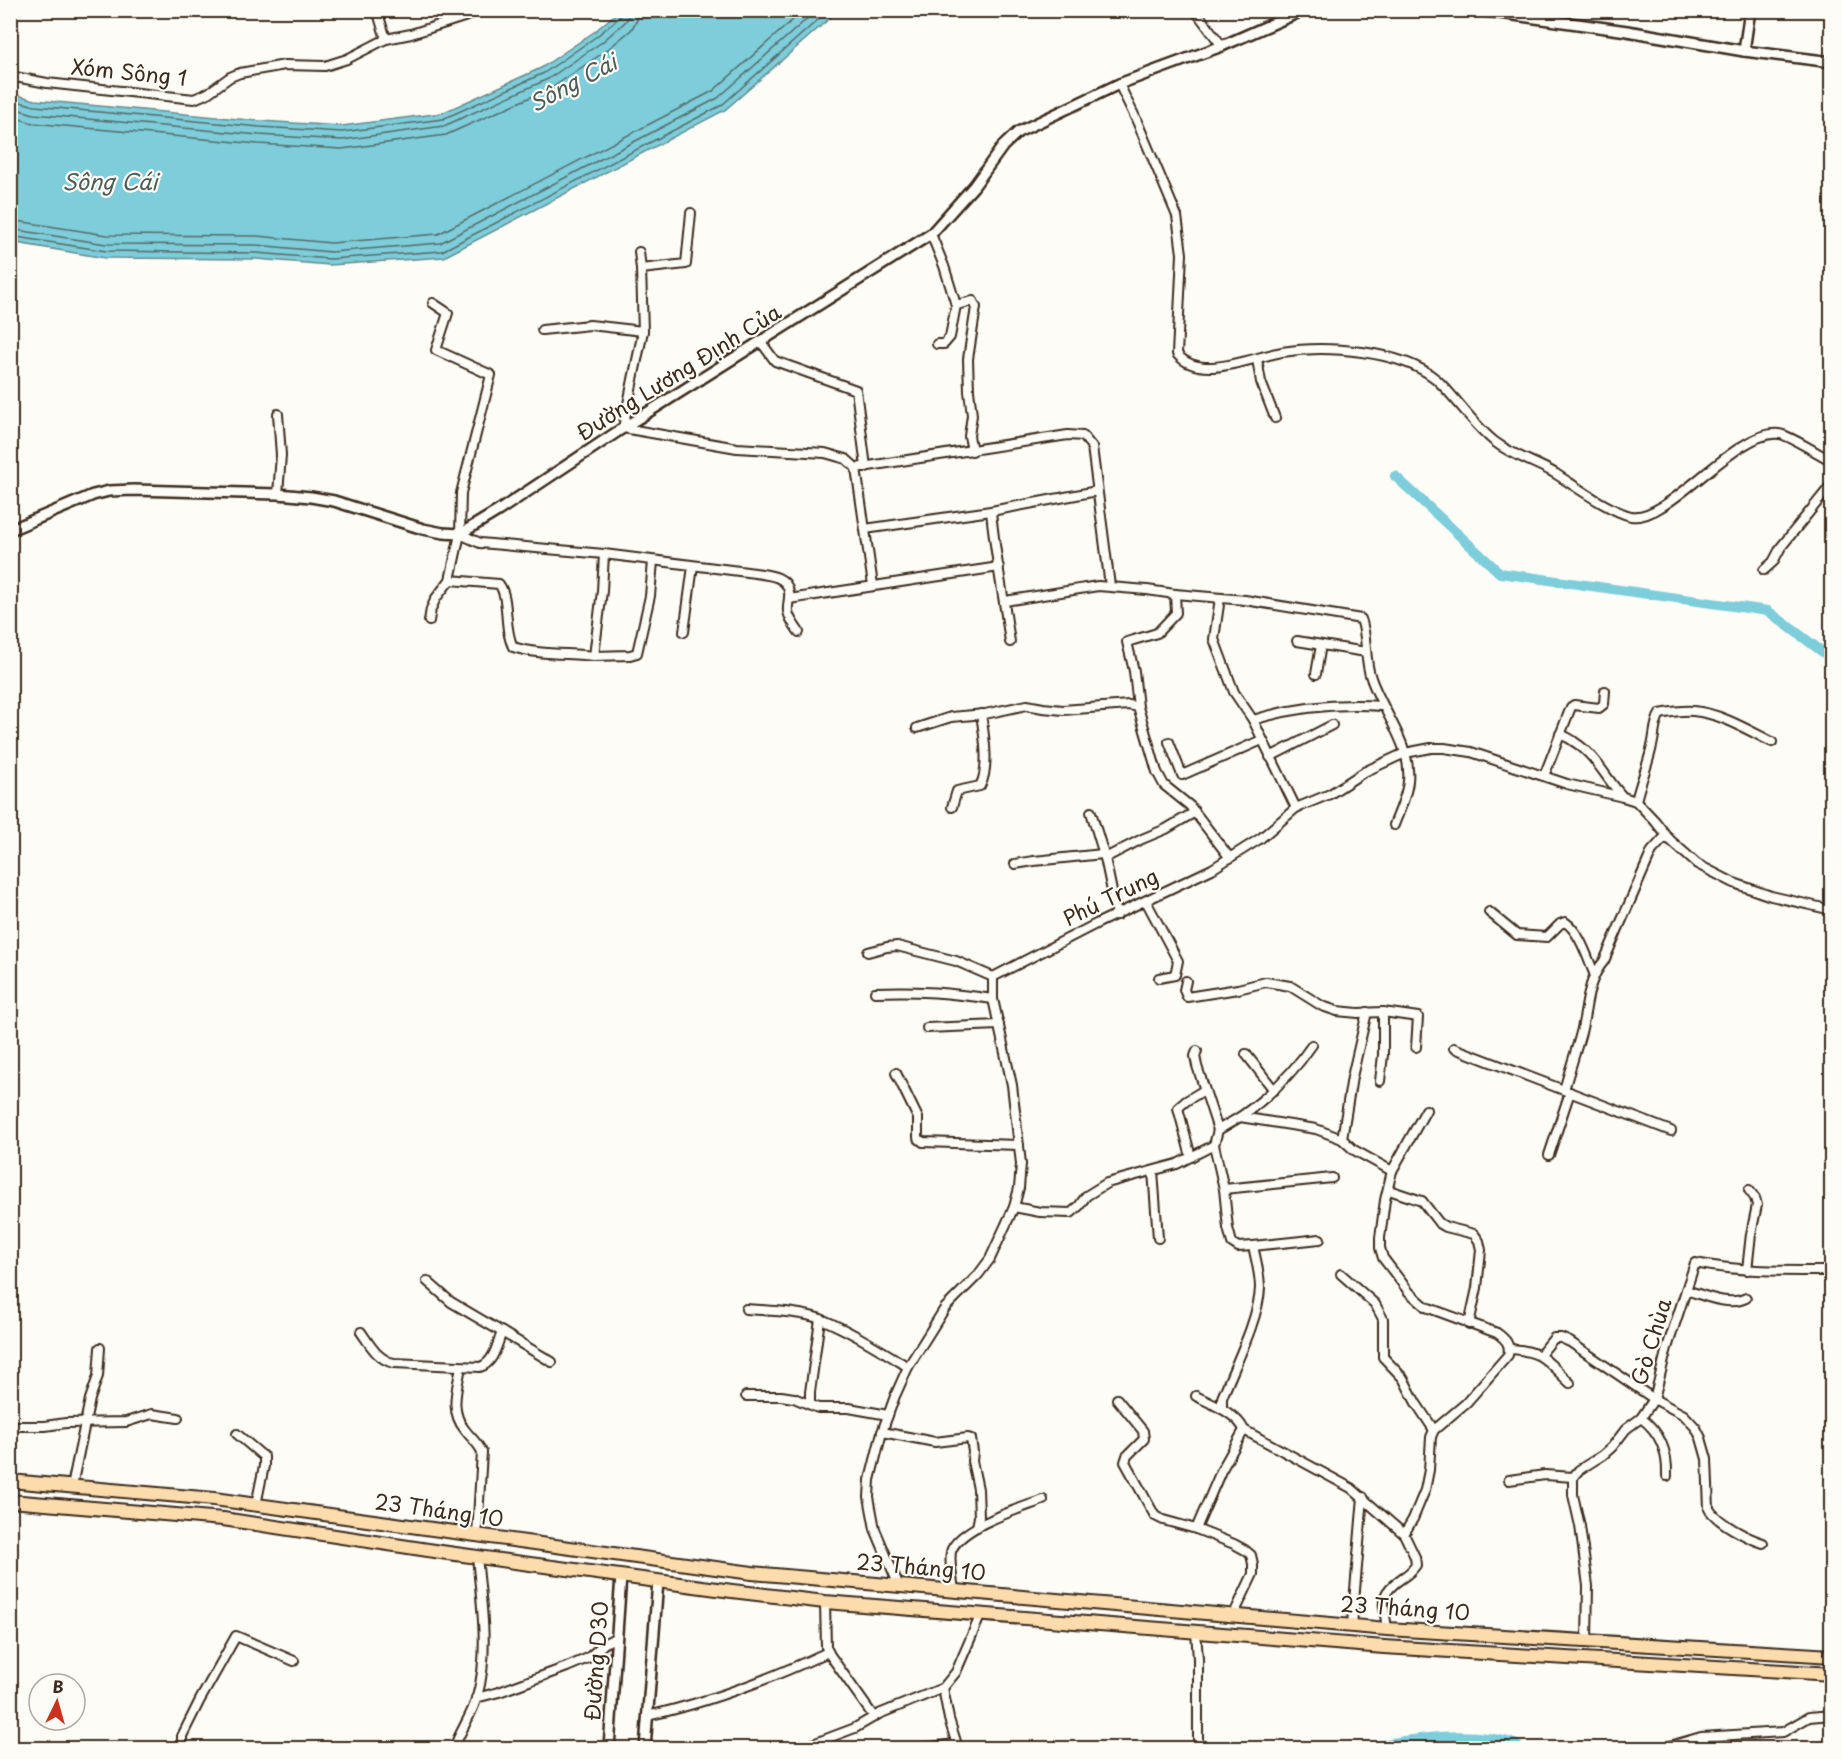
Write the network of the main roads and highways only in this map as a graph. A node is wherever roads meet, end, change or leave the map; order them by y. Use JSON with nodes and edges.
{"nodes":[{"id":1,"x":10,"y":1481,"type":"edge"},
{"id":2,"x":10,"y":1501,"type":"edge"},
{"id":3,"x":477,"y":1536,"type":"junction"},
{"id":4,"x":622,"y":1555,"type":"junction"},
{"id":5,"x":477,"y":1556,"type":"junction"},
{"id":6,"x":659,"y":1560,"type":"junction"},
{"id":7,"x":621,"y":1576,"type":"junction"},
{"id":8,"x":658,"y":1581,"type":"junction"},
{"id":9,"x":1198,"y":1611,"type":"junction"},
{"id":10,"x":1196,"y":1632,"type":"junction"},
{"id":11,"x":1832,"y":1656,"type":"edge"},
{"id":12,"x":1832,"y":1674,"type":"edge"}],
"edges":[{"from":1,"to":3,"type":"main road","name":"23 Tháng 10"},
{"from":2,"to":5,"type":"main road","name":"23 Tháng 10"},
{"from":3,"to":4,"type":"main road","name":"23 Tháng 10"},
{"from":3,"to":5,"type":"main road"},
{"from":4,"to":6,"type":"main road","name":"23 Tháng 10"},
{"from":4,"to":7,"type":"main road"},
{"from":5,"to":7,"type":"main road","name":"23 Tháng 10"},
{"from":6,"to":8,"type":"main road"},
{"from":6,"to":9,"type":"main road","name":"23 Tháng 10"},
{"from":7,"to":8,"type":"main road","name":"23 Tháng 10"},
{"from":8,"to":10,"type":"main road","name":"23 Tháng 10"},
{"from":9,"to":10,"type":"main road"},
{"from":9,"to":11,"type":"main road","name":"23 Tháng 10"},
{"from":10,"to":12,"type":"main road","name":"23 Tháng 10"}]}
